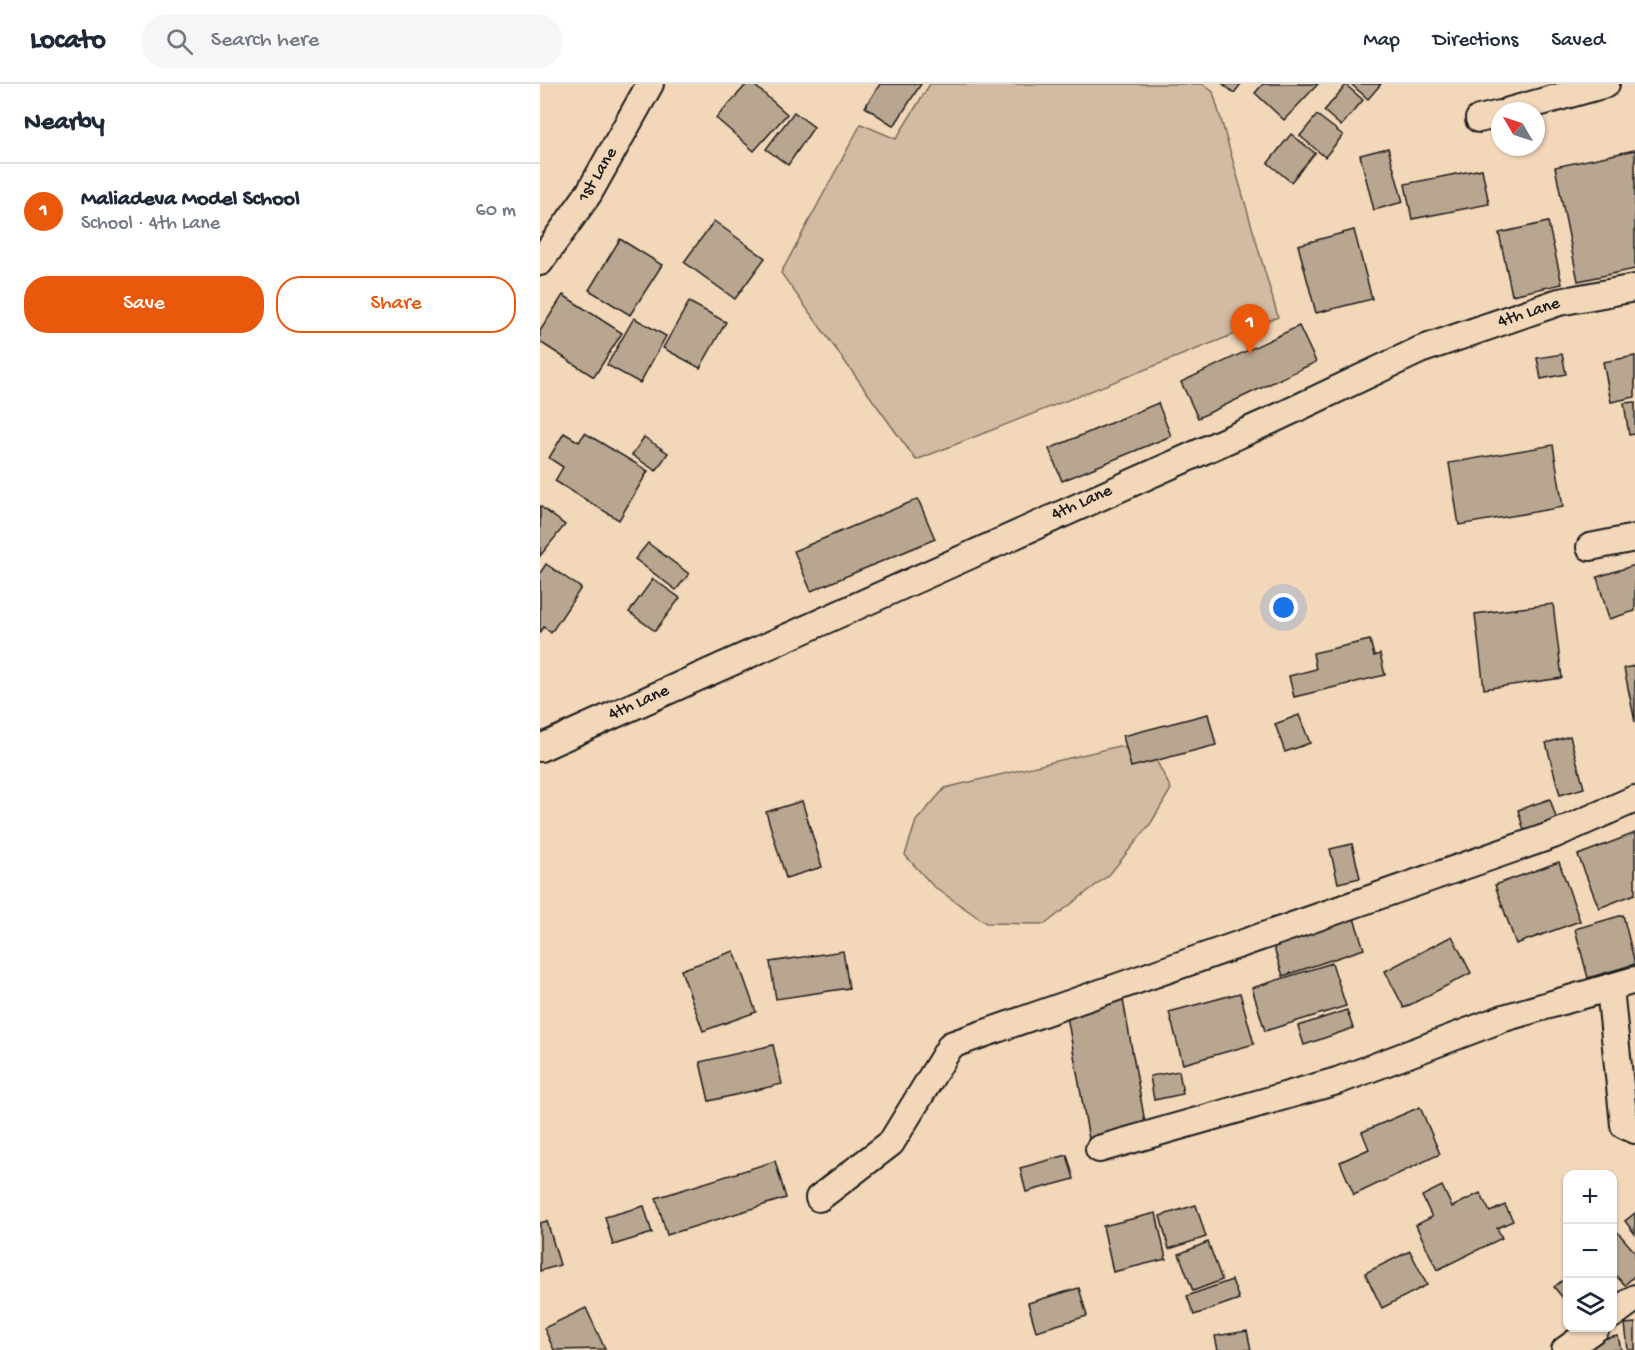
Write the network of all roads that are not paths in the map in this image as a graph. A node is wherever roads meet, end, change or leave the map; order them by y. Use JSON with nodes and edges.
{"nodes":[{"id":1,"x":650,"y":84,"type":"edge"},
{"id":2,"x":1606,"y":84,"type":"edge"},
{"id":3,"x":1541,"y":102,"type":"edge"},
{"id":4,"x":540,"y":262,"type":"edge"},
{"id":5,"x":1635,"y":288,"type":"edge"},
{"id":6,"x":1635,"y":538,"type":"edge"},
{"id":7,"x":1590,"y":547,"type":"dead end"},
{"id":8,"x":540,"y":748,"type":"edge"},
{"id":9,"x":1635,"y":799,"type":"edge"},
{"id":10,"x":1635,"y":981,"type":"edge"},
{"id":11,"x":1610,"y":988,"type":"junction"},
{"id":12,"x":1635,"y":1130,"type":"edge"},
{"id":13,"x":1099,"y":1149,"type":"dead end"},
{"id":14,"x":819,"y":1197,"type":"dead end"},
{"id":15,"x":1635,"y":1298,"type":"edge"},
{"id":16,"x":1617,"y":1311,"type":"edge"},
{"id":17,"x":1591,"y":1332,"type":"edge"},
{"id":18,"x":1566,"y":1350,"type":"edge"}],
"edges":[{"from":1,"to":4,"type":"street","name":"1st Lane"},
{"from":2,"to":3,"type":"street"},
{"from":5,"to":8,"type":"street","name":"4th Lane"},
{"from":6,"to":7,"type":"street"},
{"from":9,"to":14,"type":"street"},
{"from":10,"to":11,"type":"street"},
{"from":11,"to":12,"type":"street"},
{"from":11,"to":13,"type":"street"},
{"from":15,"to":16,"type":"street"},
{"from":17,"to":18,"type":"street"}]}
